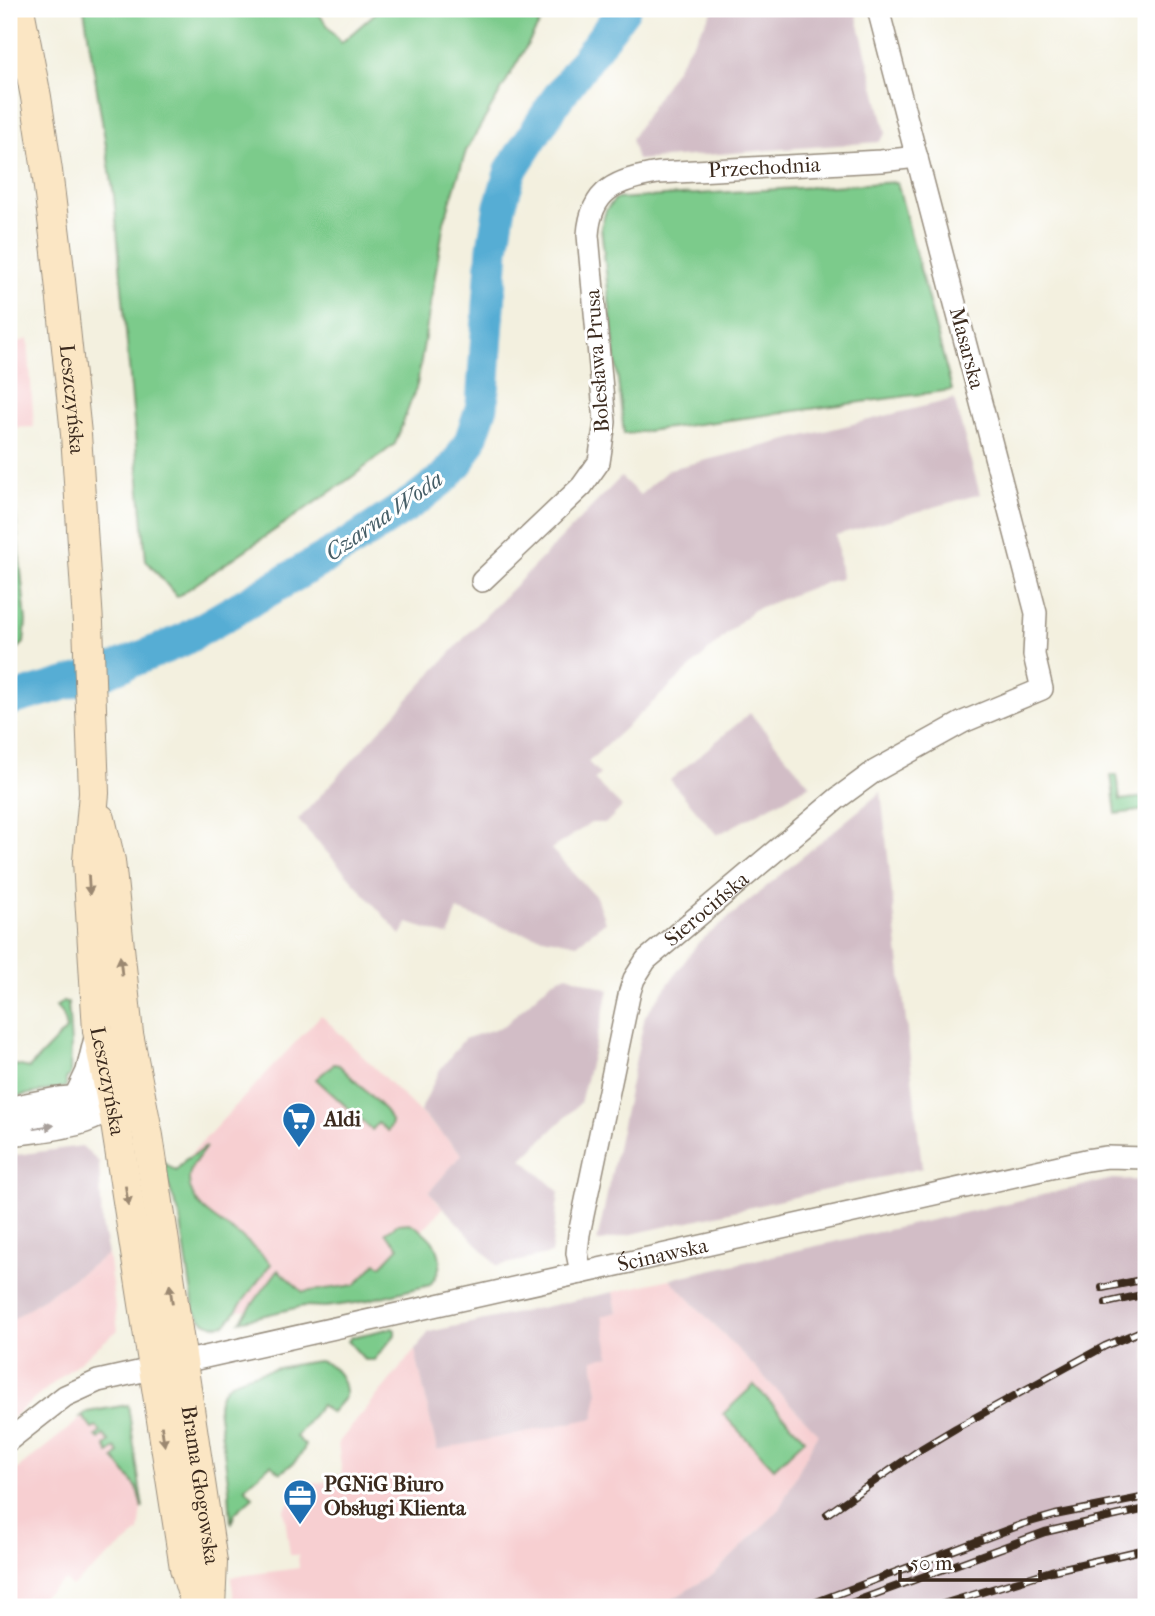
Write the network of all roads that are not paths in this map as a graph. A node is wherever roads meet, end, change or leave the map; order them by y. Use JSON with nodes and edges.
{"nodes":[{"id":1,"x":19,"y":9,"type":"edge"},
{"id":2,"x":878,"y":9,"type":"edge"},
{"id":3,"x":917,"y":157,"type":"junction"},
{"id":4,"x":614,"y":186,"type":"joint"},
{"id":5,"x":482,"y":581,"type":"dead end"},
{"id":6,"x":1042,"y":689,"type":"joint"},
{"id":7,"x":94,"y":793,"type":"junction"},
{"id":8,"x":98,"y":1031,"type":"junction"},
{"id":9,"x":132,"y":1058,"type":"junction"},
{"id":10,"x":113,"y":1105,"type":"junction"},
{"id":11,"x":78,"y":1109,"type":"junction"},
{"id":12,"x":9,"y":1110,"type":"edge"},
{"id":13,"x":9,"y":1133,"type":"edge"},
{"id":14,"x":148,"y":1136,"type":"junction"},
{"id":15,"x":120,"y":1148,"type":"junction"},
{"id":16,"x":1146,"y":1158,"type":"edge"},
{"id":17,"x":580,"y":1273,"type":"junction"},
{"id":18,"x":181,"y":1361,"type":"junction"},
{"id":19,"x":152,"y":1369,"type":"junction"},
{"id":20,"x":9,"y":1440,"type":"edge"},
{"id":21,"x":197,"y":1607,"type":"edge"},
{"id":22,"x":210,"y":1607,"type":"edge"}],
"edges":[{"from":1,"to":7,"type":"main road","name":"Leszczyńska"},
{"from":2,"to":3,"type":"street","name":"Masarska"},
{"from":3,"to":4,"type":"street","name":"Przechodnia"},
{"from":3,"to":6,"type":"street","name":"Masarska"},
{"from":4,"to":5,"type":"street","name":"Bolesława Prusa"},
{"from":6,"to":17,"type":"street","name":"Sierocińska"},
{"from":7,"to":8,"type":"main road","name":"Leszczyńska","one_way":true},
{"from":9,"to":7,"type":"main road","name":"Leszczyńska","one_way":true},
{"from":8,"to":10,"type":"main road","name":"Leszczyńska"},
{"from":8,"to":11,"type":"street"},
{"from":9,"to":10,"type":"street"},
{"from":9,"to":14,"type":"main road","name":"Leszczyńska"},
{"from":10,"to":11,"type":"street"},
{"from":10,"to":14,"type":"street"},
{"from":10,"to":15,"type":"main road","name":"Leszczyńska"},
{"from":11,"to":12,"type":"street"},
{"from":13,"to":11,"type":"street","one_way":true},
{"from":11,"to":15,"type":"street"},
{"from":18,"to":14,"type":"main road","name":"Leszczyńska","one_way":true},
{"from":15,"to":19,"type":"main road","name":"Leszczyńska","one_way":true},
{"from":16,"to":17,"type":"street","name":"Ścinawska"},
{"from":17,"to":18,"type":"street","name":"Ścinawska"},
{"from":18,"to":19,"type":"street","name":"Ścinawska"},
{"from":18,"to":22,"type":"main road","name":"Brama Głogowska"},
{"from":19,"to":20,"type":"street","name":"Ścinawska"},
{"from":19,"to":21,"type":"main road","name":"Brama Głogowska","one_way":true}]}
